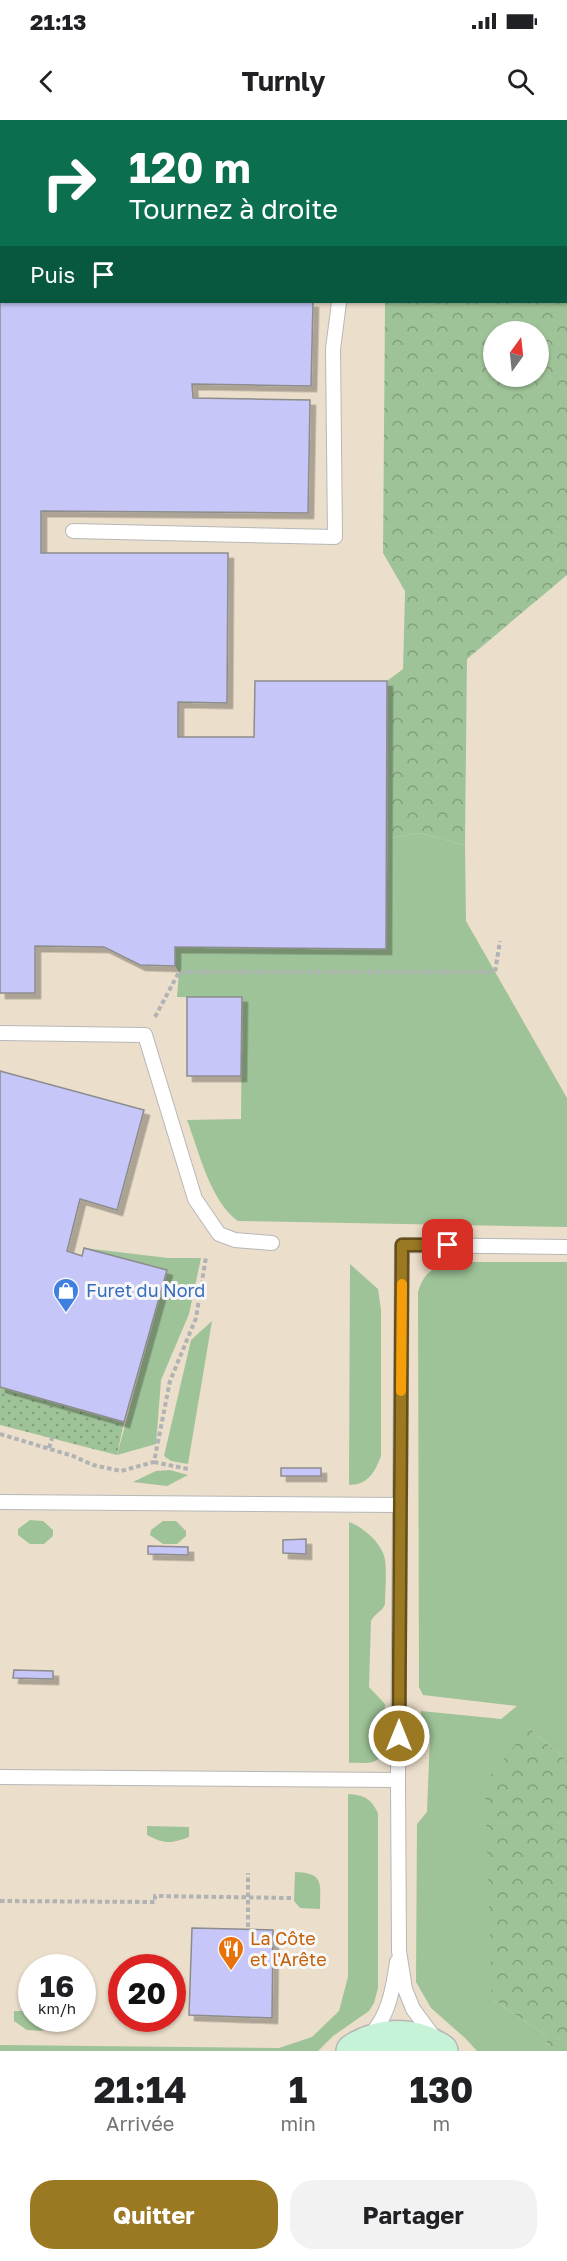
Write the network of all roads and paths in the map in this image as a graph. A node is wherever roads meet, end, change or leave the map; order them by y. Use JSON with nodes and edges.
{"nodes":[{"id":1,"x":339,"y":303,"type":"edge"},
{"id":2,"x":73,"y":531,"type":"dead end"},
{"id":3,"x":500,"y":941,"type":"dead end"},
{"id":4,"x":0,"y":1033,"type":"edge"},
{"id":5,"x":145,"y":1035,"type":"junction"},
{"id":6,"x":272,"y":1242,"type":"dead end"},
{"id":7,"x":567,"y":1247,"type":"edge"},
{"id":8,"x":206,"y":1257,"type":"dead end"},
{"id":9,"x":0,"y":1434,"type":"edge"},
{"id":10,"x":52,"y":1438,"type":"dead end"},
{"id":11,"x":49,"y":1448,"type":"junction"},
{"id":12,"x":154,"y":1462,"type":"junction"},
{"id":13,"x":188,"y":1469,"type":"dead end"},
{"id":14,"x":0,"y":1502,"type":"edge"},
{"id":15,"x":400,"y":1505,"type":"junction"},
{"id":16,"x":0,"y":1777,"type":"edge"},
{"id":17,"x":398,"y":1780,"type":"junction"},
{"id":18,"x":248,"y":1873,"type":"dead end"},
{"id":19,"x":248,"y":1897,"type":"junction"},
{"id":20,"x":292,"y":1898,"type":"dead end"},
{"id":21,"x":0,"y":1901,"type":"edge"},
{"id":22,"x":248,"y":1927,"type":"dead end"},
{"id":23,"x":399,"y":1951,"type":"junction"},
{"id":24,"x":356,"y":2049,"type":"edge"},
{"id":25,"x":443,"y":2051,"type":"edge"}],
"edges":[{"from":1,"to":2,"type":"lane"},
{"from":3,"to":5,"type":"path"},
{"from":4,"to":5,"type":"lane"},
{"from":5,"to":6,"type":"lane"},
{"from":7,"to":15,"type":"lane"},
{"from":8,"to":12,"type":"path"},
{"from":9,"to":11,"type":"path"},
{"from":10,"to":11,"type":"path"},
{"from":11,"to":12,"type":"path"},
{"from":12,"to":13,"type":"path"},
{"from":14,"to":15,"type":"lane"},
{"from":15,"to":17,"type":"lane"},
{"from":16,"to":17,"type":"lane"},
{"from":17,"to":23,"type":"lane"},
{"from":18,"to":19,"type":"path"},
{"from":19,"to":20,"type":"path"},
{"from":19,"to":21,"type":"path"},
{"from":19,"to":22,"type":"path"},
{"from":23,"to":24,"type":"lane"},
{"from":23,"to":25,"type":"lane"},
{"from":24,"to":25,"type":"street"}]}
